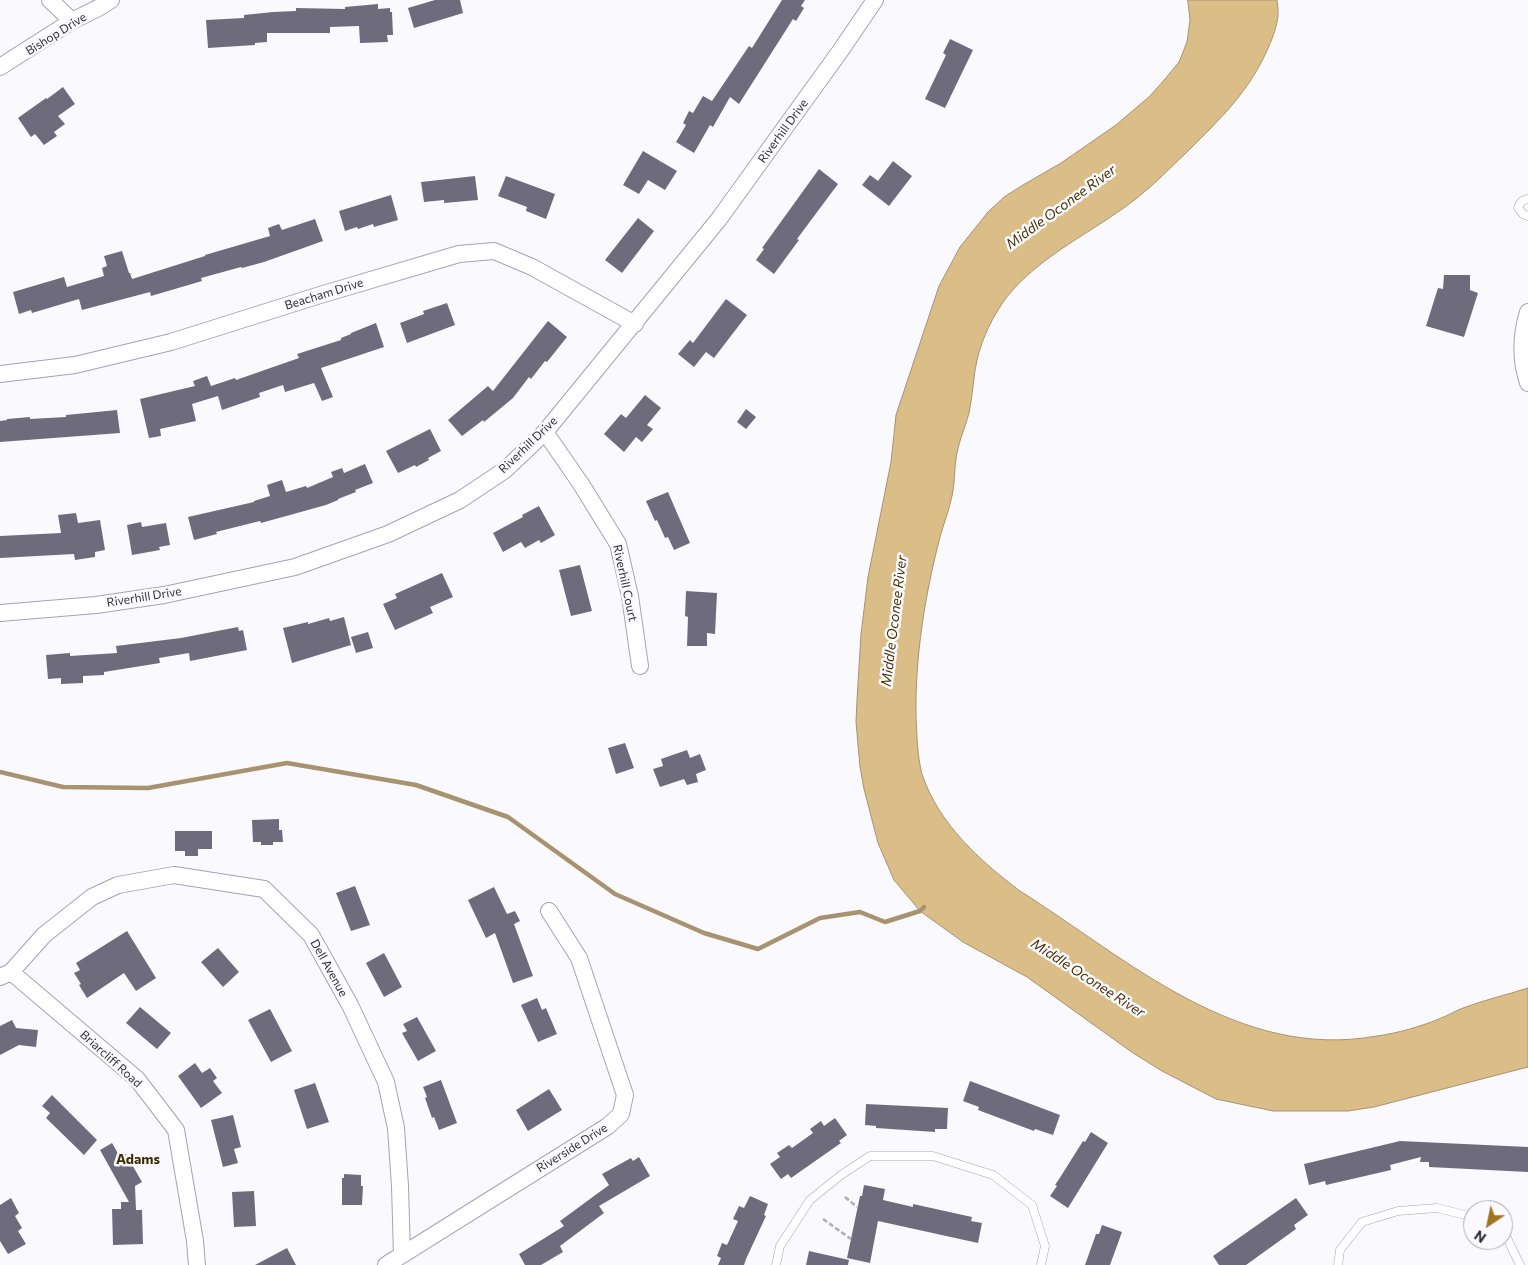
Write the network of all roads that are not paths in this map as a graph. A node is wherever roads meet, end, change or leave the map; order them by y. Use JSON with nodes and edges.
{"nodes":[{"id":1,"x":50,"y":0,"type":"edge"},
{"id":2,"x":111,"y":0,"type":"edge"},
{"id":3,"x":875,"y":0,"type":"edge"},
{"id":4,"x":72,"y":21,"type":"junction"},
{"id":5,"x":0,"y":68,"type":"edge"},
{"id":6,"x":1528,"y":199,"type":"edge"},
{"id":7,"x":1528,"y":216,"type":"edge"},
{"id":8,"x":1528,"y":312,"type":"edge"},
{"id":9,"x":635,"y":324,"type":"junction"},
{"id":10,"x":0,"y":374,"type":"edge"},
{"id":11,"x":1528,"y":383,"type":"edge"},
{"id":12,"x":545,"y":432,"type":"junction"},
{"id":13,"x":0,"y":613,"type":"edge"},
{"id":14,"x":640,"y":666,"type":"dead end"},
{"id":15,"x":549,"y":911,"type":"dead end"},
{"id":16,"x":6,"y":975,"type":"edge"},
{"id":17,"x":1463,"y":1215,"type":"edge"},
{"id":18,"x":1513,"y":1250,"type":"edge"},
{"id":19,"x":402,"y":1255,"type":"junction"},
{"id":20,"x":197,"y":1265,"type":"edge"},
{"id":21,"x":386,"y":1265,"type":"edge"},
{"id":22,"x":776,"y":1265,"type":"edge"},
{"id":23,"x":1041,"y":1265,"type":"edge"},
{"id":24,"x":1338,"y":1265,"type":"edge"},
{"id":25,"x":1520,"y":1265,"type":"edge"}],
"edges":[{"from":1,"to":4,"type":"street"},
{"from":2,"to":4,"type":"street","name":"Bishop Drive"},
{"from":3,"to":9,"type":"street","name":"Riverhill Drive"},
{"from":4,"to":5,"type":"street","name":"Bishop Drive"},
{"from":6,"to":7,"type":"lane"},
{"from":8,"to":11,"type":"street"},
{"from":9,"to":10,"type":"street","name":"Beacham Drive"},
{"from":9,"to":12,"type":"street","name":"Riverhill Drive"},
{"from":12,"to":13,"type":"street","name":"Riverhill Drive"},
{"from":12,"to":14,"type":"street","name":"Riverhill Court"},
{"from":15,"to":19,"type":"street","name":"Riverside Drive"},
{"from":16,"to":19,"type":"street","name":"Dell Avenue"},
{"from":16,"to":20,"type":"street","name":"Briarcliff Road"},
{"from":17,"to":24,"type":"lane"},
{"from":18,"to":25,"type":"lane"},
{"from":19,"to":21,"type":"street","name":"Riverside Drive"},
{"from":22,"to":23,"type":"lane"}]}
